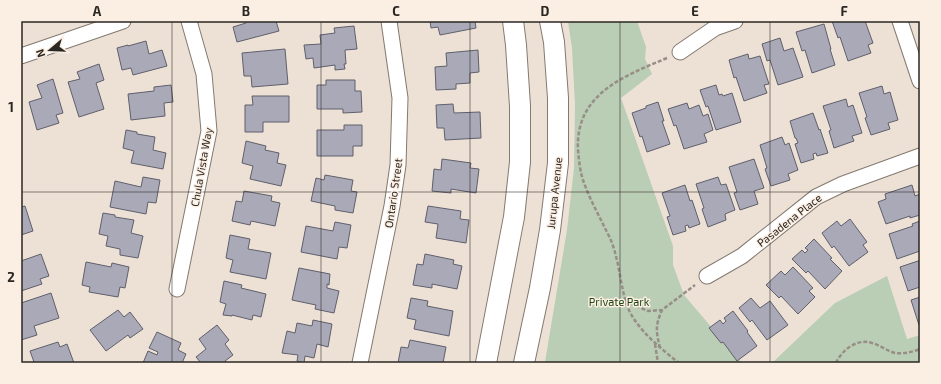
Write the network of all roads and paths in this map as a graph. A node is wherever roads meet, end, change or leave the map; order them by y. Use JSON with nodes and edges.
{"nodes":[{"id":1,"x":123,"y":21,"type":"edge"},
{"id":2,"x":189,"y":21,"type":"edge"},
{"id":3,"x":389,"y":21,"type":"edge"},
{"id":4,"x":513,"y":21,"type":"edge"},
{"id":5,"x":550,"y":21,"type":"edge"},
{"id":6,"x":735,"y":21,"type":"edge"},
{"id":7,"x":900,"y":21,"type":"edge"},
{"id":8,"x":680,"y":52,"type":"joint"},
{"id":9,"x":21,"y":56,"type":"edge"},
{"id":10,"x":920,"y":81,"type":"edge"},
{"id":11,"x":920,"y":156,"type":"edge"},
{"id":12,"x":707,"y":276,"type":"joint"},
{"id":13,"x":177,"y":289,"type":"dead end"},
{"id":14,"x":625,"y":301,"type":"junction"},
{"id":15,"x":662,"y":310,"type":"junction"},
{"id":16,"x":655,"y":343,"type":"junction"},
{"id":17,"x":660,"y":348,"type":"junction"},
{"id":18,"x":920,"y":349,"type":"edge"},
{"id":19,"x":360,"y":363,"type":"edge"},
{"id":20,"x":486,"y":363,"type":"edge"},
{"id":21,"x":524,"y":363,"type":"edge"},
{"id":22,"x":658,"y":363,"type":"edge"},
{"id":23,"x":679,"y":363,"type":"edge"},
{"id":24,"x":836,"y":363,"type":"edge"}],
"edges":[{"from":1,"to":9,"type":"street"},
{"from":2,"to":13,"type":"street","name":"Chula Vista Way"},
{"from":3,"to":19,"type":"street","name":"Ontario Street"},
{"from":4,"to":20,"type":"main road"},
{"from":5,"to":21,"type":"main road","name":"Jurupa Avenue"},
{"from":6,"to":8,"type":"street"},
{"from":7,"to":10,"type":"street"},
{"from":8,"to":14,"type":"path"},
{"from":11,"to":12,"type":"street","name":"Pasadena Place"},
{"from":12,"to":15,"type":"path"},
{"from":14,"to":15,"type":"path"},
{"from":14,"to":16,"type":"path"},
{"from":15,"to":17,"type":"path"},
{"from":16,"to":17,"type":"path"},
{"from":16,"to":22,"type":"path"},
{"from":17,"to":23,"type":"path"},
{"from":18,"to":24,"type":"path"}]}
